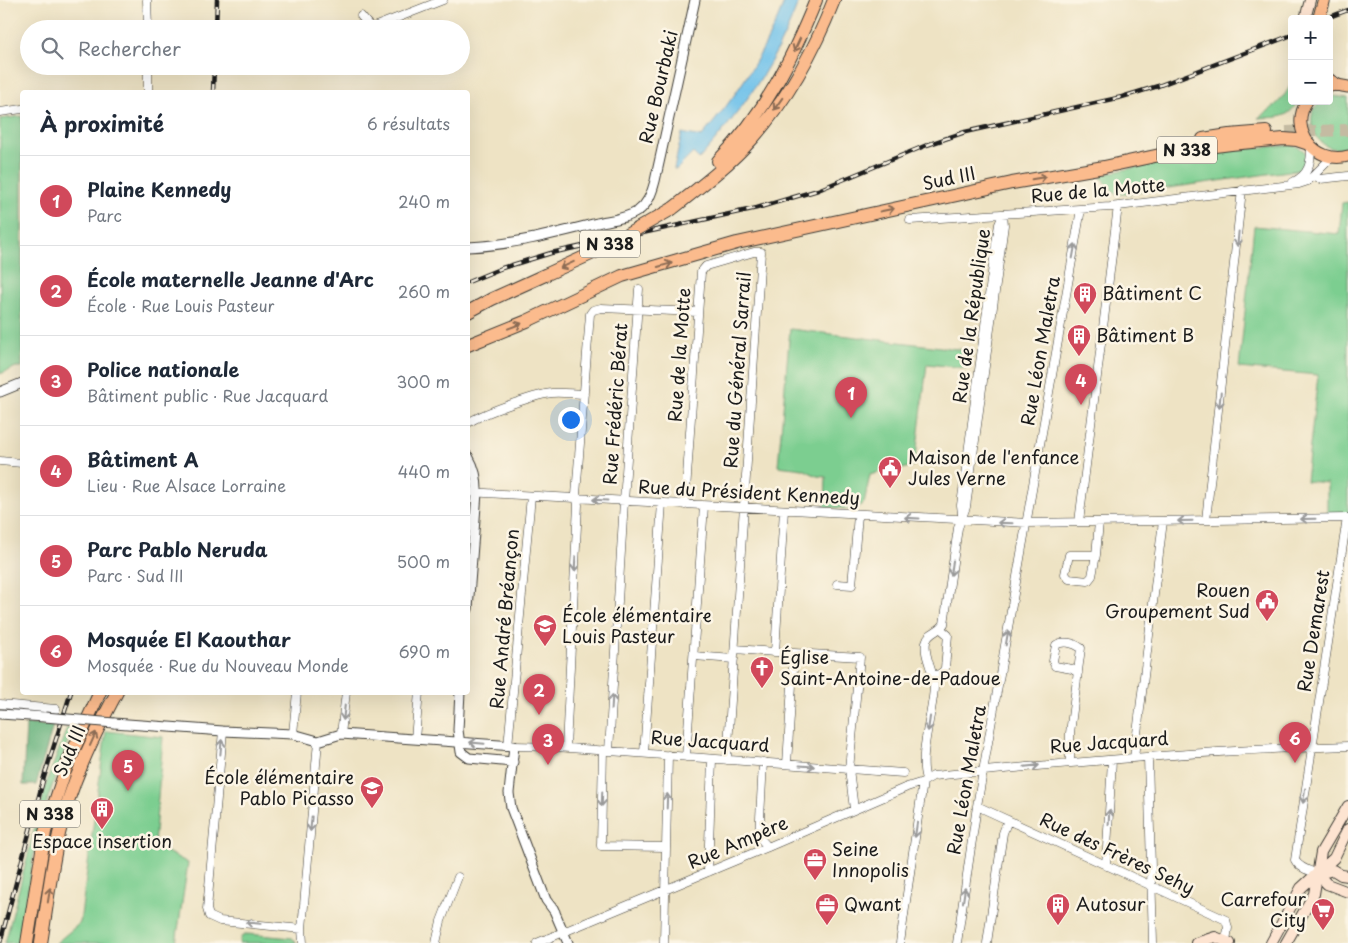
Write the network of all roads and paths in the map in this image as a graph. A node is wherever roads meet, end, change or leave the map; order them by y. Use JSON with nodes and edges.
{"nodes":[{"id":1,"x":148,"y":0,"type":"edge"},
{"id":2,"x":443,"y":0,"type":"edge"},
{"id":3,"x":695,"y":0,"type":"edge"},
{"id":4,"x":816,"y":0,"type":"edge"},
{"id":5,"x":834,"y":0,"type":"edge"},
{"id":6,"x":1310,"y":0,"type":"edge"},
{"id":7,"x":1306,"y":15,"type":"edge"},
{"id":8,"x":361,"y":16,"type":"dead end"},
{"id":9,"x":148,"y":20,"type":"edge"},
{"id":10,"x":364,"y":20,"type":"edge"},
{"id":11,"x":391,"y":20,"type":"edge"},
{"id":12,"x":149,"y":75,"type":"edge"},
{"id":13,"x":150,"y":90,"type":"edge"},
{"id":14,"x":1305,"y":105,"type":"edge"},
{"id":15,"x":20,"y":109,"type":"edge"},
{"id":16,"x":0,"y":112,"type":"edge"},
{"id":17,"x":1286,"y":132,"type":"tunnel mouth"},
{"id":18,"x":1310,"y":146,"type":"junction"},
{"id":19,"x":1342,"y":158,"type":"edge"},
{"id":20,"x":1066,"y":173,"type":"junction"},
{"id":21,"x":1348,"y":176,"type":"edge"},
{"id":22,"x":1313,"y":177,"type":"junction"},
{"id":23,"x":1289,"y":184,"type":"junction"},
{"id":24,"x":1242,"y":190,"type":"junction"},
{"id":25,"x":1118,"y":206,"type":"junction"},
{"id":26,"x":672,"y":208,"type":"junction"},
{"id":27,"x":1081,"y":209,"type":"junction"},
{"id":28,"x":1003,"y":214,"type":"junction"},
{"id":29,"x":910,"y":220,"type":"dead end"},
{"id":30,"x":470,"y":247,"type":"edge"},
{"id":31,"x":761,"y":252,"type":"joint"},
{"id":32,"x":639,"y":289,"type":"dead end"},
{"id":33,"x":638,"y":309,"type":"junction"},
{"id":34,"x":470,"y":311,"type":"edge"},
{"id":35,"x":698,"y":312,"type":"junction"},
{"id":36,"x":470,"y":344,"type":"edge"},
{"id":37,"x":20,"y":384,"type":"edge"},
{"id":38,"x":0,"y":392,"type":"edge"},
{"id":39,"x":584,"y":394,"type":"junction"},
{"id":40,"x":470,"y":422,"type":"edge"},
{"id":41,"x":470,"y":460,"type":"edge"},
{"id":42,"x":0,"y":461,"type":"edge"},
{"id":43,"x":20,"y":463,"type":"edge"},
{"id":44,"x":470,"y":492,"type":"edge"},
{"id":45,"x":477,"y":493,"type":"junction"},
{"id":46,"x":531,"y":496,"type":"junction"},
{"id":47,"x":576,"y":498,"type":"junction"},
{"id":48,"x":624,"y":501,"type":"junction"},
{"id":49,"x":662,"y":503,"type":"junction"},
{"id":50,"x":685,"y":505,"type":"junction"},
{"id":51,"x":704,"y":506,"type":"junction"},
{"id":52,"x":744,"y":508,"type":"junction"},
{"id":53,"x":784,"y":510,"type":"junction"},
{"id":54,"x":858,"y":515,"type":"junction"},
{"id":55,"x":962,"y":517,"type":"junction"},
{"id":56,"x":1347,"y":518,"type":"edge"},
{"id":57,"x":1206,"y":520,"type":"junction"},
{"id":58,"x":1163,"y":521,"type":"junction"},
{"id":59,"x":1079,"y":522,"type":"junction"},
{"id":60,"x":1099,"y":522,"type":"junction"},
{"id":61,"x":1026,"y":523,"type":"junction"},
{"id":62,"x":1096,"y":555,"type":"junction"},
{"id":63,"x":470,"y":583,"type":"edge"},
{"id":64,"x":837,"y":584,"type":"dead end"},
{"id":65,"x":941,"y":629,"type":"junction"},
{"id":66,"x":734,"y":649,"type":"junction"},
{"id":67,"x":775,"y":652,"type":"junction"},
{"id":68,"x":794,"y":653,"type":"junction"},
{"id":69,"x":694,"y":656,"type":"junction"},
{"id":70,"x":734,"y":659,"type":"junction"},
{"id":71,"x":1078,"y":673,"type":"junction"},
{"id":72,"x":933,"y":676,"type":"junction"},
{"id":73,"x":99,"y":695,"type":"edge"},
{"id":74,"x":115,"y":695,"type":"edge"},
{"id":75,"x":297,"y":695,"type":"edge"},
{"id":76,"x":346,"y":695,"type":"edge"},
{"id":77,"x":420,"y":695,"type":"edge"},
{"id":78,"x":460,"y":695,"type":"edge"},
{"id":79,"x":0,"y":704,"type":"edge"},
{"id":80,"x":56,"y":709,"type":"dead end"},
{"id":81,"x":0,"y":714,"type":"edge"},
{"id":82,"x":223,"y":731,"type":"junction"},
{"id":83,"x":293,"y":734,"type":"junction"},
{"id":84,"x":341,"y":734,"type":"junction"},
{"id":85,"x":415,"y":739,"type":"junction"},
{"id":86,"x":318,"y":741,"type":"junction"},
{"id":87,"x":458,"y":742,"type":"junction"},
{"id":88,"x":511,"y":746,"type":"junction"},
{"id":89,"x":1348,"y":746,"type":"edge"},
{"id":90,"x":566,"y":748,"type":"junction"},
{"id":91,"x":1312,"y":748,"type":"junction"},
{"id":92,"x":606,"y":751,"type":"junction"},
{"id":93,"x":644,"y":753,"type":"junction"},
{"id":94,"x":668,"y":755,"type":"junction"},
{"id":95,"x":686,"y":757,"type":"junction"},
{"id":96,"x":1148,"y":757,"type":"junction"},
{"id":97,"x":1134,"y":758,"type":"junction"},
{"id":98,"x":712,"y":759,"type":"junction"},
{"id":99,"x":727,"y":760,"type":"junction"},
{"id":100,"x":1112,"y":760,"type":"junction"},
{"id":101,"x":513,"y":762,"type":"junction"},
{"id":102,"x":763,"y":762,"type":"junction"},
{"id":103,"x":1070,"y":762,"type":"junction"},
{"id":104,"x":787,"y":764,"type":"junction"},
{"id":105,"x":849,"y":769,"type":"junction"},
{"id":106,"x":984,"y":771,"type":"junction"},
{"id":107,"x":903,"y":773,"type":"dead end"},
{"id":108,"x":925,"y":780,"type":"junction"},
{"id":109,"x":976,"y":806,"type":"junction"},
{"id":110,"x":1348,"y":806,"type":"edge"},
{"id":111,"x":854,"y":809,"type":"junction"},
{"id":112,"x":1008,"y":820,"type":"junction"},
{"id":113,"x":1348,"y":829,"type":"edge"},
{"id":114,"x":666,"y":847,"type":"junction"},
{"id":115,"x":768,"y":847,"type":"junction"},
{"id":116,"x":1106,"y":866,"type":"junction"},
{"id":117,"x":708,"y":872,"type":"junction"},
{"id":118,"x":1318,"y":874,"type":"junction"},
{"id":119,"x":1348,"y":876,"type":"edge"},
{"id":120,"x":458,"y":877,"type":"dead end"},
{"id":121,"x":1151,"y":886,"type":"junction"},
{"id":122,"x":664,"y":890,"type":"junction"},
{"id":123,"x":1348,"y":892,"type":"edge"},
{"id":124,"x":302,"y":929,"type":"junction"},
{"id":125,"x":563,"y":932,"type":"junction"},
{"id":126,"x":1227,"y":942,"type":"edge"},
{"id":127,"x":27,"y":943,"type":"edge"},
{"id":128,"x":41,"y":943,"type":"edge"},
{"id":129,"x":303,"y":943,"type":"edge"},
{"id":130,"x":436,"y":943,"type":"edge"},
{"id":131,"x":537,"y":943,"type":"edge"},
{"id":132,"x":568,"y":943,"type":"edge"},
{"id":133,"x":664,"y":943,"type":"edge"},
{"id":134,"x":900,"y":943,"type":"edge"},
{"id":135,"x":958,"y":943,"type":"edge"},
{"id":136,"x":987,"y":943,"type":"edge"},
{"id":137,"x":1153,"y":943,"type":"edge"},
{"id":138,"x":1196,"y":943,"type":"edge"},
{"id":139,"x":1271,"y":943,"type":"edge"},
{"id":140,"x":1286,"y":943,"type":"edge"}],
"edges":[{"from":1,"to":9,"type":"street"},
{"from":2,"to":11,"type":"street"},
{"from":3,"to":30,"type":"street","name":"Rue Bourbaki"},
{"from":4,"to":26,"type":"highway","one_way":true},
{"from":5,"to":26,"type":"highway","number":"N 338","one_way":true},
{"from":6,"to":7,"type":"main road"},
{"from":8,"to":10,"type":"street"},
{"from":12,"to":13,"type":"street"},
{"from":14,"to":18,"type":"main road"},
{"from":15,"to":16,"type":"street"},
{"from":17,"to":20,"type":"highway"},
{"from":18,"to":19,"type":"main road"},
{"from":18,"to":20,"type":"highway","number":"N 338"},
{"from":18,"to":23,"type":"street"},
{"from":19,"to":22,"type":"street","name":"Rue de la Motte"},
{"from":36,"to":20,"type":"highway","name":"Sud III","number":"N 338","one_way":true},
{"from":21,"to":22,"type":"street","name":"Rue de la Motte"},
{"from":22,"to":23,"type":"street","name":"Rue de la Motte"},
{"from":23,"to":24,"type":"street","name":"Rue de la Motte"},
{"from":24,"to":25,"type":"street","name":"Rue de la Motte"},
{"from":24,"to":57,"type":"street","one_way":true},
{"from":25,"to":27,"type":"street","name":"Rue de la Motte"},
{"from":25,"to":59,"type":"street"},
{"from":26,"to":34,"type":"highway","number":"N 338","one_way":true,"bridge":true},
{"from":27,"to":28,"type":"street","name":"Rue de la Motte"},
{"from":61,"to":27,"type":"street","name":"Rue Léon Maletra","one_way":true},
{"from":28,"to":29,"type":"street","name":"Rue de la Motte"},
{"from":28,"to":55,"type":"street","name":"Rue de la République"},
{"from":31,"to":35,"type":"street","name":"Rue de la Motte"},
{"from":31,"to":52,"type":"street","name":"Rue du Général Sarrail"},
{"from":32,"to":33,"type":"street","name":"Rue Frédéric Bérat"},
{"from":33,"to":35,"type":"street","name":"Rue Frédéric Bérat"},
{"from":33,"to":39,"type":"street"},
{"from":33,"to":48,"type":"street","name":"Rue Frédéric Bérat"},
{"from":35,"to":50,"type":"street","name":"Rue de la Motte"},
{"from":37,"to":38,"type":"street"},
{"from":39,"to":40,"type":"street"},
{"from":39,"to":47,"type":"street"},
{"from":41,"to":45,"type":"street"},
{"from":42,"to":43,"type":"street"},
{"from":44,"to":45,"type":"street","name":"Rue du Président Kennedy"},
{"from":45,"to":46,"type":"street","name":"Rue du Président Kennedy"},
{"from":45,"to":63,"type":"street"},
{"from":46,"to":47,"type":"street","name":"Rue du Président Kennedy"},
{"from":46,"to":88,"type":"street","name":"Rue André Bréançon"},
{"from":48,"to":47,"type":"street","name":"Rue du Président Kennedy","one_way":true},
{"from":47,"to":90,"type":"street","one_way":true},
{"from":48,"to":49,"type":"street","name":"Rue du Président Kennedy"},
{"from":92,"to":48,"type":"street","name":"Rue Frédéric Bérat","one_way":true},
{"from":49,"to":50,"type":"street","name":"Rue du Président Kennedy"},
{"from":49,"to":93,"type":"street"},
{"from":50,"to":51,"type":"street","name":"Rue du Président Kennedy"},
{"from":51,"to":52,"type":"street","name":"Rue du Président Kennedy"},
{"from":51,"to":69,"type":"street"},
{"from":52,"to":53,"type":"street","name":"Rue du Président Kennedy"},
{"from":52,"to":66,"type":"street","name":"Rue du Général Sarrail"},
{"from":53,"to":54,"type":"street","name":"Rue du Président Kennedy"},
{"from":53,"to":67,"type":"street"},
{"from":55,"to":54,"type":"street","name":"Rue du Président Kennedy","one_way":true},
{"from":54,"to":64,"type":"street"},
{"from":61,"to":55,"type":"street","name":"Rue du Président Kennedy","one_way":true},
{"from":55,"to":65,"type":"street","name":"Rue de la République","one_way":true},
{"from":56,"to":57,"type":"street","name":"Rue du Président Kennedy","one_way":true},
{"from":56,"to":91,"type":"street","name":"Rue Demarest"},
{"from":57,"to":58,"type":"street","name":"Rue du Président Kennedy","one_way":true},
{"from":58,"to":60,"type":"street","name":"Rue du Président Kennedy"},
{"from":58,"to":97,"type":"street"},
{"from":59,"to":60,"type":"street","name":"Rue du Président Kennedy"},
{"from":59,"to":61,"type":"street","name":"Rue du Président Kennedy"},
{"from":60,"to":62,"type":"street"},
{"from":106,"to":61,"type":"street","name":"Rue Léon Maletra","one_way":true},
{"from":62,"to":62,"type":"street"},
{"from":65,"to":72,"type":"street","name":"Rue de la République"},
{"from":65,"to":72,"type":"street","name":"Rue de la République"},
{"from":66,"to":67,"type":"street"},
{"from":66,"to":70,"type":"street","name":"Rue du Général Sarrail"},
{"from":67,"to":68,"type":"street"},
{"from":68,"to":104,"type":"street"},
{"from":68,"to":105,"type":"street"},
{"from":69,"to":70,"type":"street"},
{"from":69,"to":95,"type":"street"},
{"from":70,"to":99,"type":"street","name":"Rue du Général Sarrail"},
{"from":71,"to":71,"type":"street"},
{"from":71,"to":103,"type":"street"},
{"from":72,"to":108,"type":"street","name":"Rue de la République","one_way":true},
{"from":73,"to":127,"type":"highway","name":"Sud III","number":"N 338"},
{"from":128,"to":74,"type":"highway","name":"Sud III","number":"N 338","one_way":true},
{"from":75,"to":83,"type":"street"},
{"from":76,"to":84,"type":"street","one_way":true},
{"from":77,"to":85,"type":"street"},
{"from":78,"to":87,"type":"street"},
{"from":79,"to":80,"type":"street"},
{"from":81,"to":82,"type":"street","bridge":true},
{"from":82,"to":83,"type":"street"},
{"from":124,"to":82,"type":"street","one_way":true},
{"from":83,"to":86,"type":"street"},
{"from":84,"to":85,"type":"street"},
{"from":84,"to":86,"type":"street"},
{"from":85,"to":87,"type":"street"},
{"from":86,"to":124,"type":"street","one_way":true},
{"from":88,"to":87,"type":"street","one_way":true},
{"from":87,"to":101,"type":"street"},
{"from":88,"to":90,"type":"street","name":"Rue Jacquard"},
{"from":88,"to":101,"type":"street"},
{"from":89,"to":91,"type":"street","name":"Rue Jacquard"},
{"from":90,"to":92,"type":"street","name":"Rue Jacquard"},
{"from":91,"to":96,"type":"street","name":"Rue Jacquard"},
{"from":91,"to":118,"type":"street","name":"Rue Demarest","one_way":true},
{"from":92,"to":93,"type":"street","name":"Rue Jacquard"},
{"from":92,"to":114,"type":"street","name":"Rue Frédéric Bérat","one_way":true},
{"from":93,"to":94,"type":"street","name":"Rue Jacquard"},
{"from":94,"to":95,"type":"street","name":"Rue Jacquard"},
{"from":114,"to":94,"type":"street","one_way":true},
{"from":95,"to":98,"type":"street","name":"Rue Jacquard"},
{"from":96,"to":97,"type":"street","name":"Rue Jacquard"},
{"from":96,"to":121,"type":"street"},
{"from":97,"to":100,"type":"street","name":"Rue Jacquard"},
{"from":98,"to":99,"type":"street","name":"Rue Jacquard"},
{"from":98,"to":117,"type":"street"},
{"from":99,"to":102,"type":"street","name":"Rue Jacquard"},
{"from":100,"to":103,"type":"street","name":"Rue Jacquard"},
{"from":116,"to":100,"type":"street","one_way":true},
{"from":101,"to":125,"type":"street"},
{"from":102,"to":104,"type":"street","name":"Rue Jacquard"},
{"from":102,"to":115,"type":"street"},
{"from":106,"to":103,"type":"street","name":"Rue Jacquard","one_way":true},
{"from":104,"to":105,"type":"street","name":"Rue Jacquard","one_way":true},
{"from":105,"to":107,"type":"street","name":"Rue Jacquard"},
{"from":105,"to":111,"type":"street"},
{"from":106,"to":108,"type":"street","name":"Rue Jacquard"},
{"from":106,"to":109,"type":"street","name":"Rue Léon Maletra"},
{"from":108,"to":111,"type":"street","name":"Rue Ampère"},
{"from":108,"to":134,"type":"street","name":"Rue de la République","one_way":true},
{"from":109,"to":112,"type":"street","name":"Rue des Frères Sehy"},
{"from":135,"to":109,"type":"street","name":"Rue Léon Maletra","one_way":true},
{"from":110,"to":118,"type":"main road"},
{"from":111,"to":115,"type":"street","name":"Rue Ampère"},
{"from":112,"to":116,"type":"street","name":"Rue des Frères Sehy"},
{"from":112,"to":136,"type":"street"},
{"from":113,"to":118,"type":"main road"},
{"from":114,"to":122,"type":"street"},
{"from":115,"to":117,"type":"street","name":"Rue Ampère"},
{"from":116,"to":121,"type":"street","name":"Rue des Frères Sehy"},
{"from":117,"to":122,"type":"street","name":"Rue Ampère"},
{"from":118,"to":119,"type":"main road"},
{"from":118,"to":123,"type":"main road"},
{"from":118,"to":139,"type":"main road"},
{"from":118,"to":140,"type":"main road"},
{"from":120,"to":130,"type":"street"},
{"from":121,"to":126,"type":"street","name":"Rue des Frères Sehy"},
{"from":121,"to":137,"type":"street"},
{"from":122,"to":125,"type":"street","name":"Rue Ampère"},
{"from":122,"to":133,"type":"street"},
{"from":124,"to":129,"type":"street"},
{"from":125,"to":131,"type":"street","name":"Rue Ampère"},
{"from":125,"to":132,"type":"street"},
{"from":126,"to":138,"type":"main road"}]}
